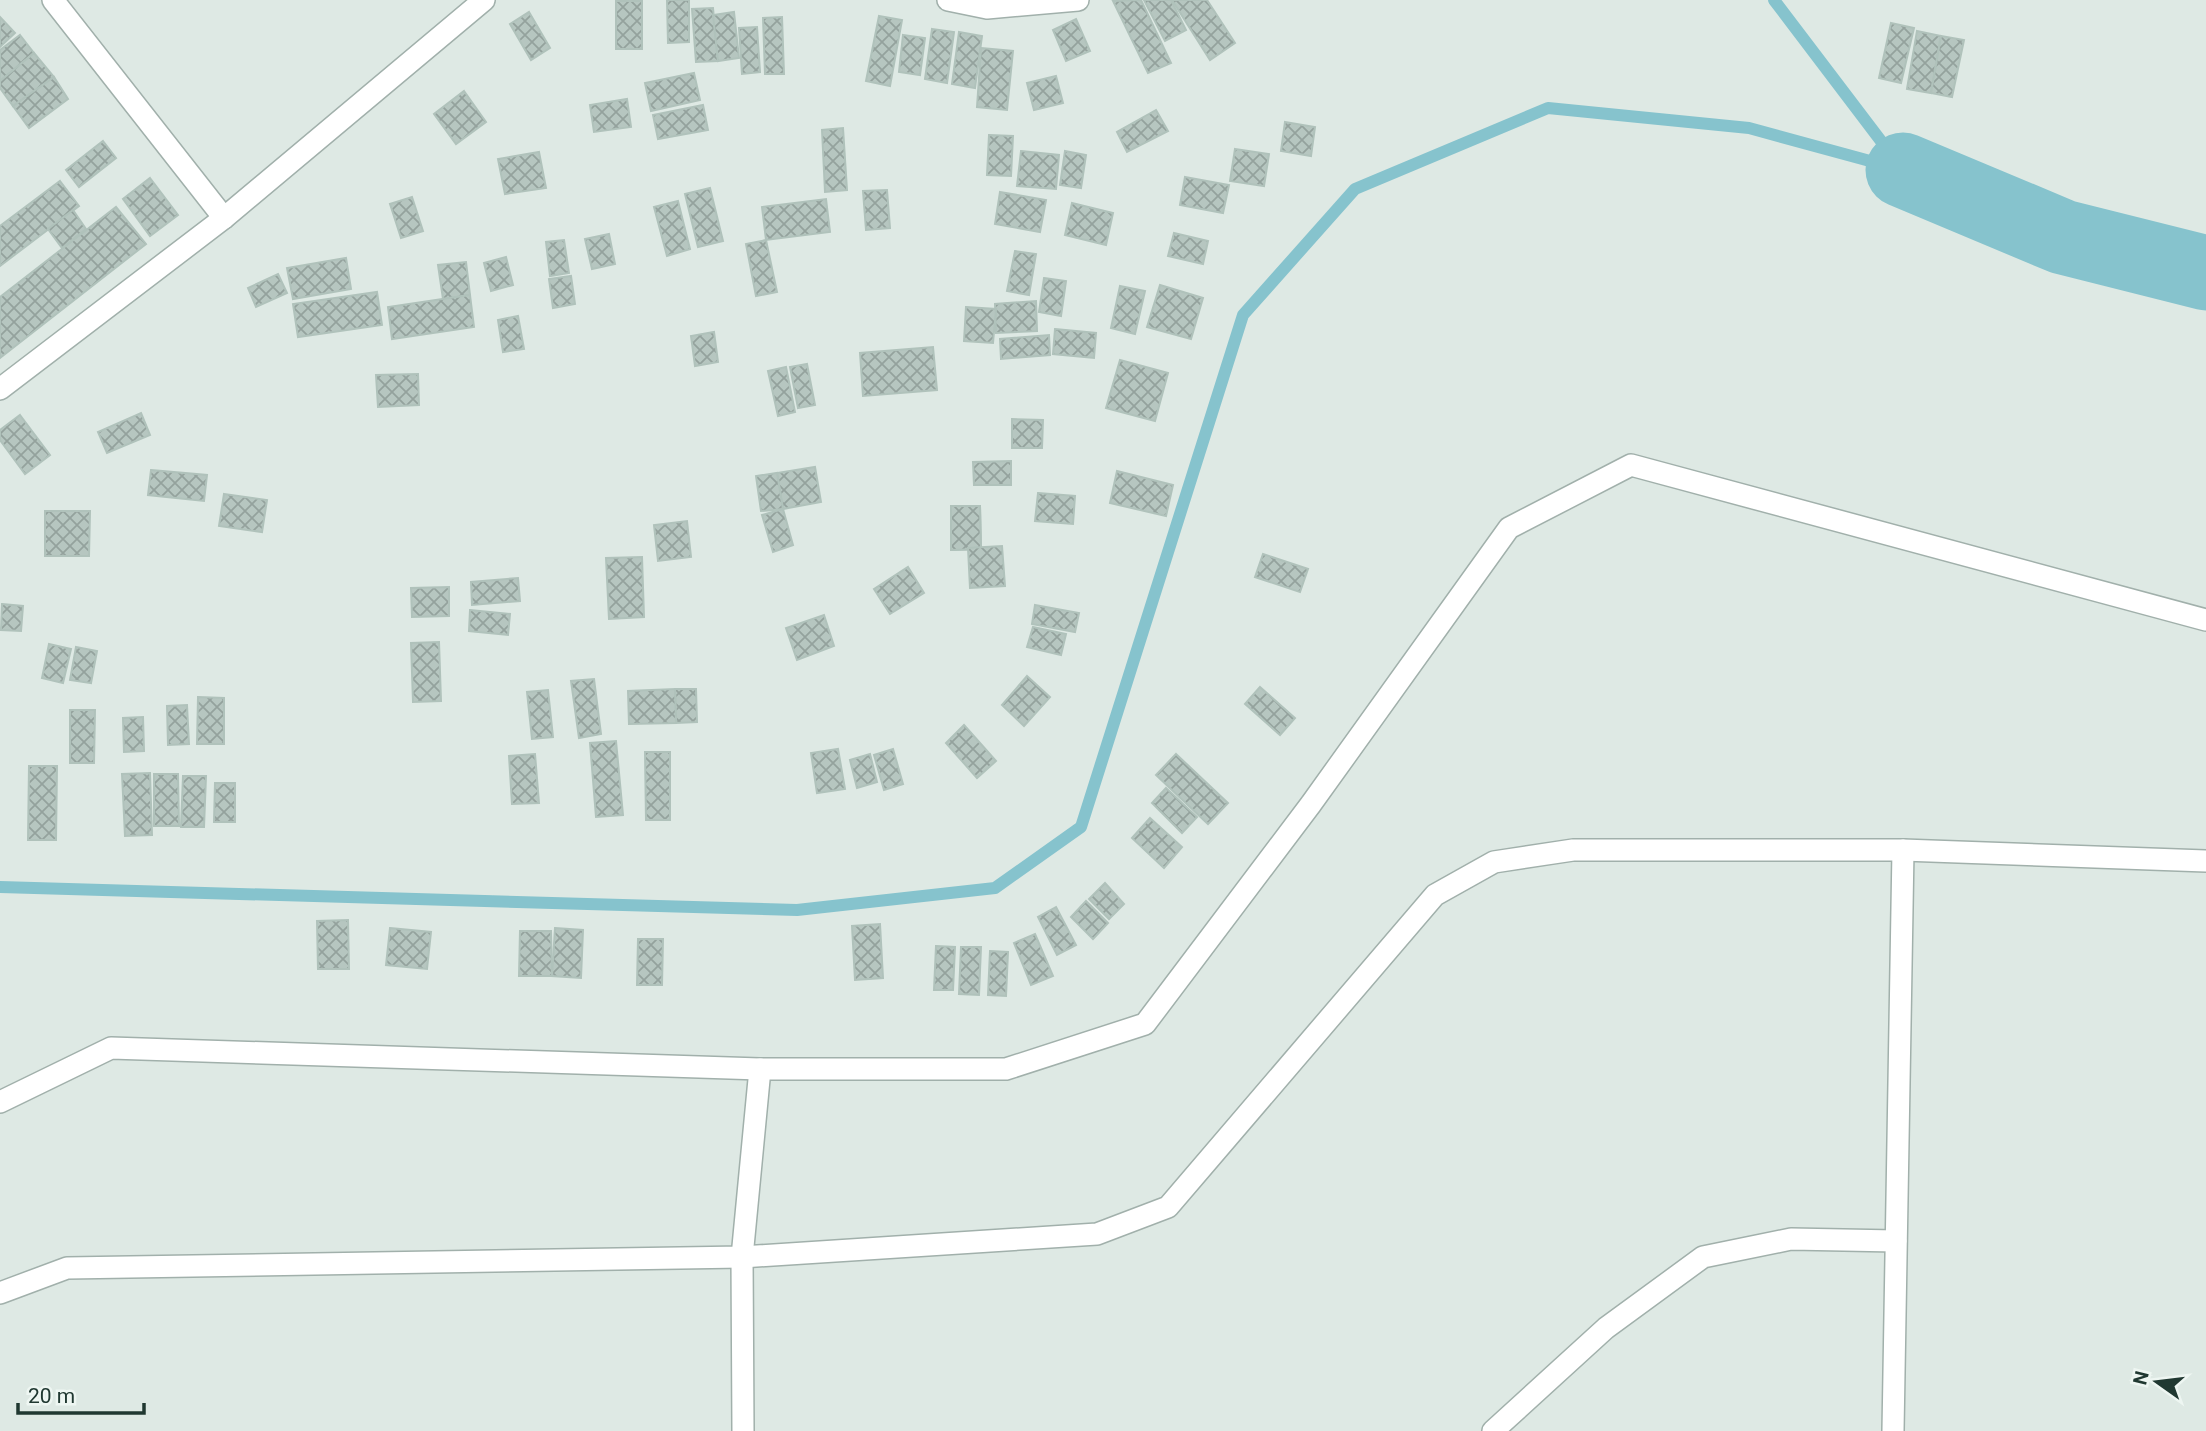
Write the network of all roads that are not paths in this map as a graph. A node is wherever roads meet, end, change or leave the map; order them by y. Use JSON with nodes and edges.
{"nodes":[{"id":1,"x":53,"y":0,"type":"edge"},
{"id":2,"x":484,"y":0,"type":"edge"},
{"id":3,"x":948,"y":0,"type":"edge"},
{"id":4,"x":1078,"y":0,"type":"edge"},
{"id":5,"x":224,"y":218,"type":"junction"},
{"id":6,"x":0,"y":389,"type":"edge"},
{"id":7,"x":2206,"y":620,"type":"edge"},
{"id":8,"x":1902,"y":850,"type":"junction"},
{"id":9,"x":2206,"y":862,"type":"edge"},
{"id":10,"x":760,"y":1069,"type":"junction"},
{"id":11,"x":0,"y":1102,"type":"edge"},
{"id":12,"x":1896,"y":1241,"type":"junction"},
{"id":13,"x":742,"y":1257,"type":"junction"},
{"id":14,"x":0,"y":1293,"type":"edge"},
{"id":15,"x":743,"y":1431,"type":"edge"},
{"id":16,"x":1493,"y":1431,"type":"edge"},
{"id":17,"x":1893,"y":1431,"type":"edge"}],
"edges":[{"from":1,"to":5,"type":"street"},
{"from":2,"to":5,"type":"street"},
{"from":3,"to":4,"type":"street"},
{"from":5,"to":6,"type":"street"},
{"from":7,"to":10,"type":"street"},
{"from":8,"to":9,"type":"street"},
{"from":8,"to":12,"type":"street"},
{"from":8,"to":13,"type":"street"},
{"from":10,"to":11,"type":"street"},
{"from":10,"to":13,"type":"street"},
{"from":12,"to":16,"type":"street"},
{"from":12,"to":17,"type":"street"},
{"from":13,"to":14,"type":"street"},
{"from":13,"to":15,"type":"street"}]}
